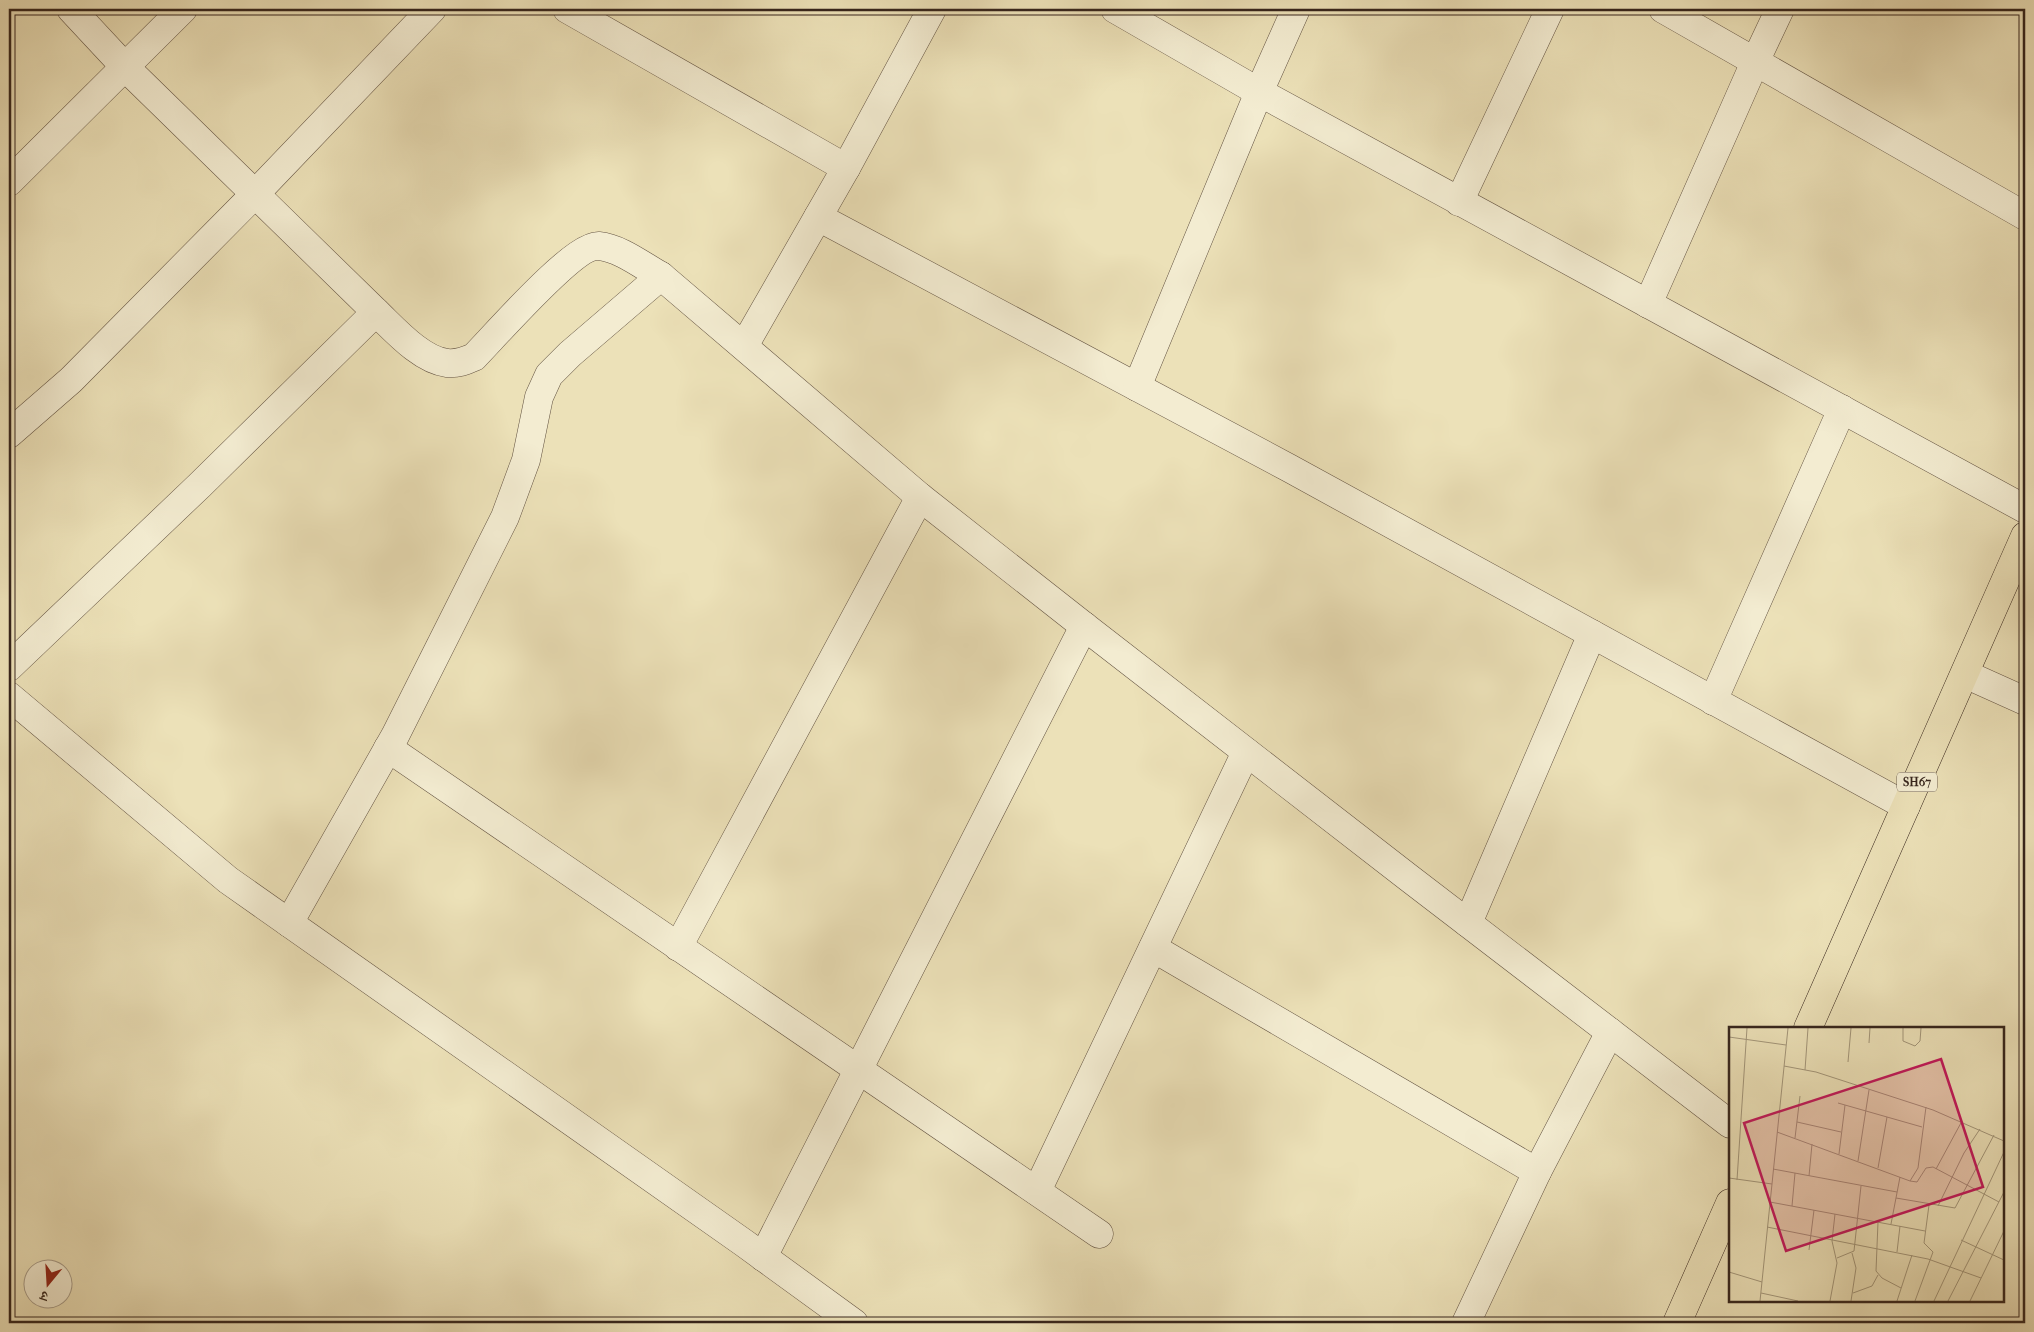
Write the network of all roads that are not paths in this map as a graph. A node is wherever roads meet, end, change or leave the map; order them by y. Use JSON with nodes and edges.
{"nodes":[{"id":1,"x":71,"y":9,"type":"edge"},
{"id":2,"x":183,"y":9,"type":"edge"},
{"id":3,"x":432,"y":9,"type":"edge"},
{"id":4,"x":567,"y":9,"type":"edge"},
{"id":5,"x":932,"y":9,"type":"edge"},
{"id":6,"x":1115,"y":9,"type":"edge"},
{"id":7,"x":1296,"y":9,"type":"edge"},
{"id":8,"x":1550,"y":9,"type":"edge"},
{"id":9,"x":1663,"y":9,"type":"edge"},
{"id":10,"x":1780,"y":9,"type":"edge"},
{"id":11,"x":1755,"y":62,"type":"junction"},
{"id":12,"x":125,"y":67,"type":"junction"},
{"id":13,"x":1259,"y":92,"type":"junction"},
{"id":14,"x":846,"y":168,"type":"junction"},
{"id":15,"x":9,"y":182,"type":"edge"},
{"id":16,"x":256,"y":194,"type":"junction"},
{"id":17,"x":1459,"y":202,"type":"junction"},
{"id":18,"x":2025,"y":216,"type":"edge"},
{"id":19,"x":818,"y":217,"type":"junction"},
{"id":20,"x":661,"y":276,"type":"junction"},
{"id":21,"x":1648,"y":304,"type":"junction"},
{"id":22,"x":376,"y":312,"type":"junction"},
{"id":23,"x":744,"y":346,"type":"junction"},
{"id":24,"x":1137,"y":387,"type":"junction"},
{"id":25,"x":1842,"y":409,"type":"junction"},
{"id":26,"x":9,"y":434,"type":"edge"},
{"id":27,"x":920,"y":497,"type":"junction"},
{"id":28,"x":2025,"y":509,"type":"edge"},
{"id":29,"x":2025,"y":536,"type":"edge"},
{"id":30,"x":1084,"y":626,"type":"junction"},
{"id":31,"x":1592,"y":634,"type":"junction"},
{"id":32,"x":9,"y":667,"type":"edge"},
{"id":33,"x":1965,"y":674,"type":"junction"},
{"id":34,"x":9,"y":696,"type":"edge"},
{"id":35,"x":1713,"y":701,"type":"junction"},
{"id":36,"x":2025,"y":701,"type":"edge"},
{"id":37,"x":388,"y":748,"type":"junction"},
{"id":38,"x":1246,"y":752,"type":"junction"},
{"id":39,"x":1906,"y":806,"type":"junction"},
{"id":40,"x":289,"y":923,"type":"junction"},
{"id":41,"x":1468,"y":923,"type":"junction"},
{"id":42,"x":678,"y":947,"type":"junction"},
{"id":43,"x":1153,"y":948,"type":"junction"},
{"id":44,"x":1808,"y":1027,"type":"edge"},
{"id":45,"x":1610,"y":1032,"type":"junction"},
{"id":46,"x":858,"y":1070,"type":"junction"},
{"id":47,"x":1729,"y":1123,"type":"edge"},
{"id":48,"x":1537,"y":1172,"type":"junction"},
{"id":49,"x":1037,"y":1192,"type":"junction"},
{"id":50,"x":1729,"y":1205,"type":"edge"},
{"id":51,"x":1099,"y":1234,"type":"dead end"},
{"id":52,"x":763,"y":1257,"type":"junction"},
{"id":53,"x":854,"y":1323,"type":"edge"},
{"id":54,"x":1466,"y":1323,"type":"edge"},
{"id":55,"x":1677,"y":1323,"type":"edge"}],
"edges":[{"from":1,"to":12,"type":"street"},
{"from":2,"to":12,"type":"street"},
{"from":3,"to":16,"type":"street"},
{"from":4,"to":14,"type":"street"},
{"from":5,"to":14,"type":"street"},
{"from":6,"to":13,"type":"street"},
{"from":7,"to":13,"type":"street"},
{"from":8,"to":17,"type":"street"},
{"from":9,"to":11,"type":"street"},
{"from":10,"to":11,"type":"street"},
{"from":11,"to":18,"type":"street"},
{"from":11,"to":21,"type":"street"},
{"from":12,"to":15,"type":"street"},
{"from":12,"to":16,"type":"street"},
{"from":13,"to":17,"type":"street"},
{"from":13,"to":24,"type":"street"},
{"from":14,"to":19,"type":"street"},
{"from":16,"to":22,"type":"street"},
{"from":16,"to":26,"type":"street"},
{"from":17,"to":21,"type":"street"},
{"from":19,"to":23,"type":"street"},
{"from":19,"to":24,"type":"street"},
{"from":20,"to":22,"type":"street"},
{"from":20,"to":23,"type":"street"},
{"from":20,"to":37,"type":"street"},
{"from":21,"to":25,"type":"street"},
{"from":22,"to":32,"type":"street"},
{"from":23,"to":27,"type":"street"},
{"from":24,"to":31,"type":"street"},
{"from":25,"to":28,"type":"street"},
{"from":25,"to":35,"type":"street"},
{"from":27,"to":30,"type":"street"},
{"from":27,"to":42,"type":"street"},
{"from":29,"to":33,"type":"main road","number":"SH67"},
{"from":30,"to":38,"type":"street"},
{"from":30,"to":46,"type":"street"},
{"from":31,"to":35,"type":"street"},
{"from":31,"to":41,"type":"street"},
{"from":33,"to":36,"type":"street"},
{"from":33,"to":39,"type":"main road","number":"SH67"},
{"from":34,"to":40,"type":"street"},
{"from":35,"to":39,"type":"street"},
{"from":37,"to":40,"type":"street"},
{"from":37,"to":42,"type":"street"},
{"from":38,"to":41,"type":"street"},
{"from":38,"to":43,"type":"street"},
{"from":39,"to":44,"type":"main road","number":"SH67"},
{"from":40,"to":52,"type":"street"},
{"from":41,"to":45,"type":"street"},
{"from":42,"to":46,"type":"street"},
{"from":43,"to":48,"type":"street"},
{"from":43,"to":49,"type":"street"},
{"from":45,"to":47,"type":"street"},
{"from":45,"to":48,"type":"street"},
{"from":46,"to":49,"type":"street"},
{"from":46,"to":52,"type":"street"},
{"from":48,"to":54,"type":"street"},
{"from":49,"to":51,"type":"street"},
{"from":50,"to":55,"type":"main road"},
{"from":52,"to":53,"type":"street"}]}
